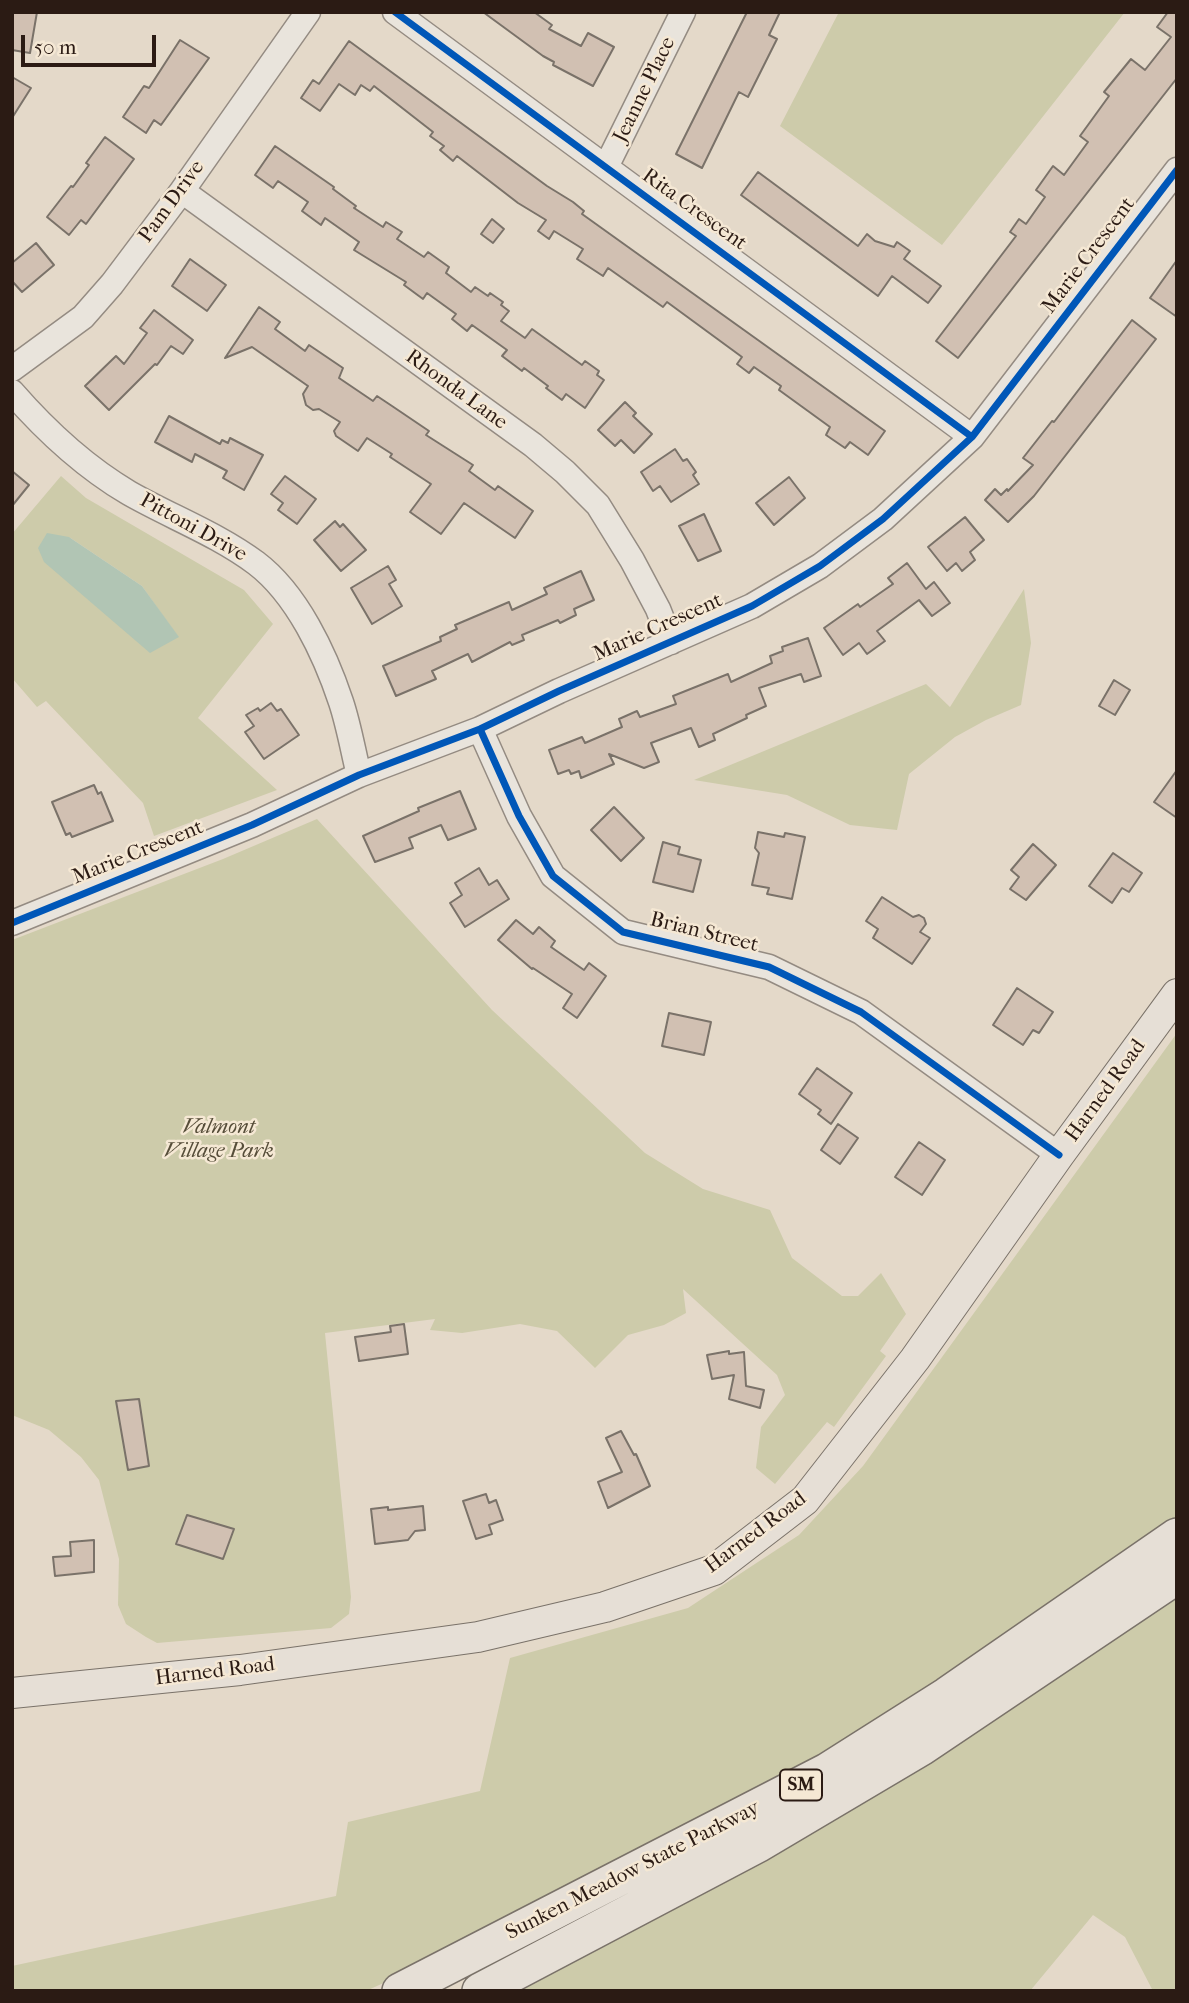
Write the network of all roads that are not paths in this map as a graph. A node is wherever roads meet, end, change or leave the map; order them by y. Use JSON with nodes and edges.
{"nodes":[{"id":1,"x":308,"y":12,"type":"edge"},
{"id":2,"x":395,"y":12,"type":"edge"},
{"id":3,"x":683,"y":12,"type":"edge"},
{"id":4,"x":606,"y":167,"type":"junction"},
{"id":5,"x":1177,"y":170,"type":"edge"},
{"id":6,"x":182,"y":191,"type":"junction"},
{"id":7,"x":12,"y":369,"type":"edge"},
{"id":8,"x":12,"y":392,"type":"edge"},
{"id":9,"x":972,"y":437,"type":"junction"},
{"id":10,"x":671,"y":642,"type":"junction"},
{"id":11,"x":480,"y":729,"type":"junction"},
{"id":12,"x":359,"y":775,"type":"junction"},
{"id":13,"x":12,"y":923,"type":"edge"},
{"id":14,"x":1177,"y":994,"type":"edge"},
{"id":15,"x":1059,"y":1155,"type":"junction"},
{"id":16,"x":1177,"y":1536,"type":"edge"},
{"id":17,"x":1177,"y":1576,"type":"edge"},
{"id":18,"x":12,"y":1693,"type":"edge"},
{"id":19,"x":400,"y":1991,"type":"edge"},
{"id":20,"x":480,"y":1991,"type":"edge"}],
"edges":[{"from":1,"to":6,"type":"street","name":"Pam Drive"},
{"from":2,"to":4,"type":"street","name":"Rita Crescent"},
{"from":3,"to":4,"type":"street","name":"Jeanne Place"},
{"from":4,"to":9,"type":"street","name":"Rita Crescent"},
{"from":5,"to":9,"type":"street","name":"Marie Crescent"},
{"from":6,"to":7,"type":"street","name":"Pam Drive"},
{"from":6,"to":10,"type":"street","name":"Rhonda Lane"},
{"from":8,"to":12,"type":"street","name":"Pittoni Drive"},
{"from":9,"to":10,"type":"street","name":"Marie Crescent"},
{"from":10,"to":11,"type":"street","name":"Marie Crescent"},
{"from":11,"to":12,"type":"street","name":"Marie Crescent"},
{"from":11,"to":15,"type":"street","name":"Brian Street"},
{"from":12,"to":13,"type":"street","name":"Marie Crescent"},
{"from":14,"to":15,"type":"main road","name":"Harned Road"},
{"from":15,"to":18,"type":"main road","name":"Harned Road"},
{"from":16,"to":19,"type":"highway","name":"Sunken Meadow State Parkway","number":"SM"},
{"from":17,"to":20,"type":"highway","name":"Sunken Meadow State Parkway","number":"SM"}]}
